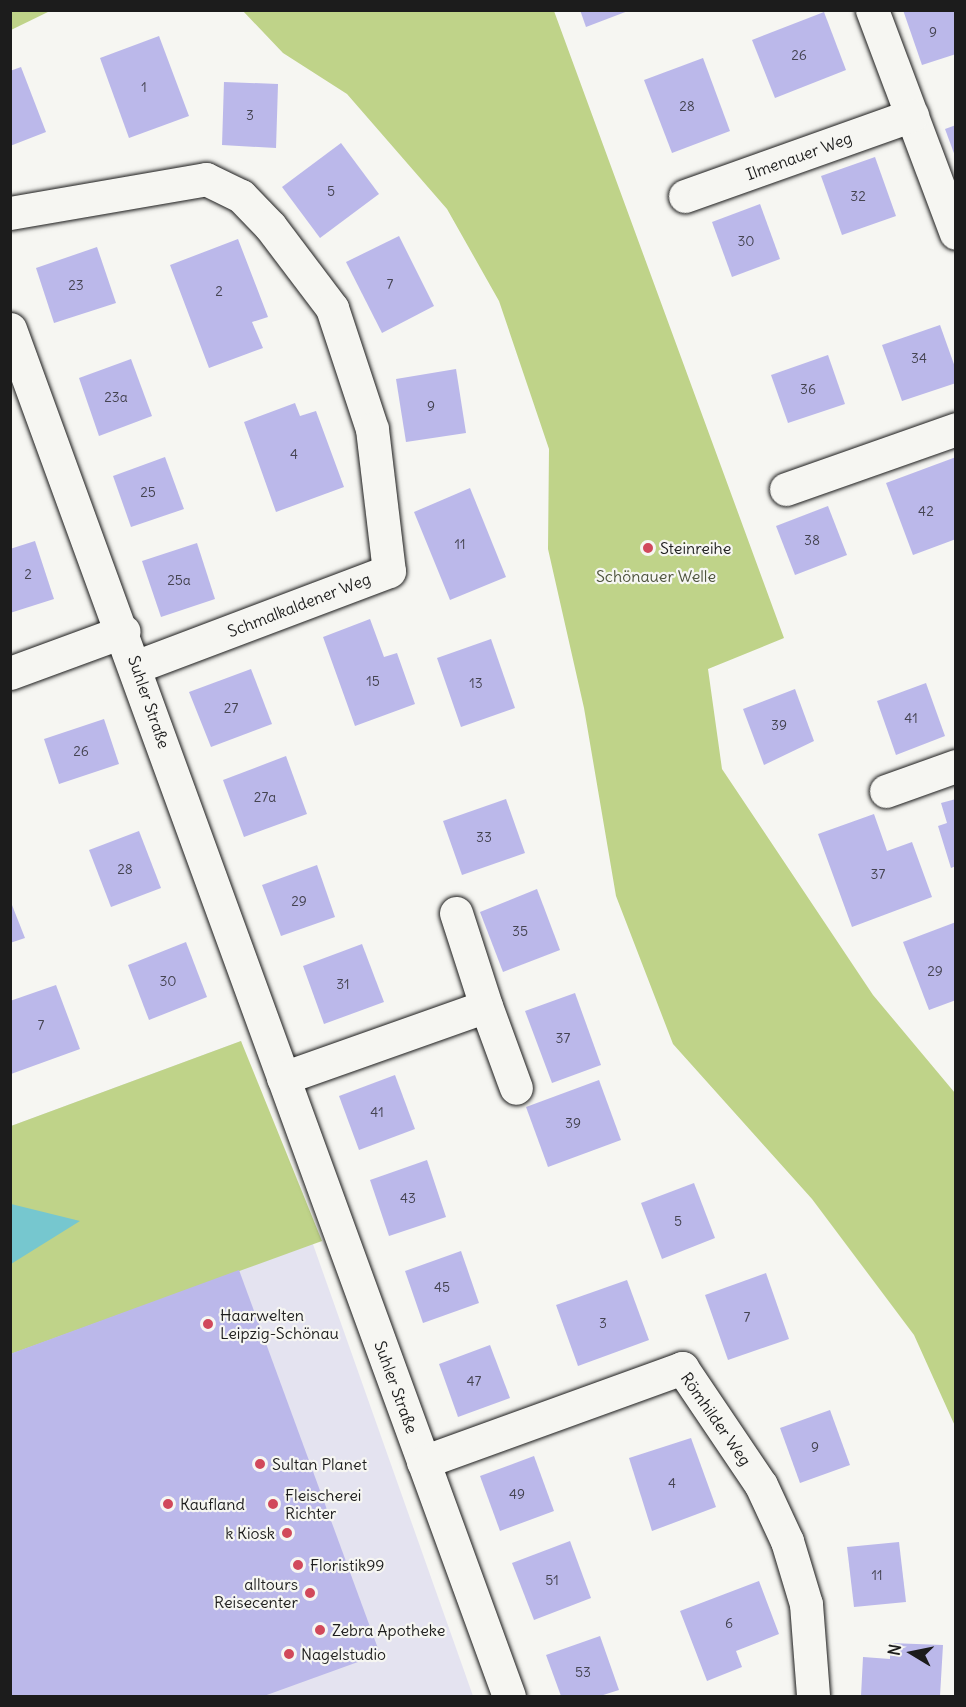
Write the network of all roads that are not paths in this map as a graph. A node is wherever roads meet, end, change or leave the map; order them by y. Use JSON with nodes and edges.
{"nodes":[{"id":1,"x":872,"y":10,"type":"edge"},
{"id":2,"x":912,"y":115,"type":"junction"},
{"id":3,"x":685,"y":196,"type":"dead end"},
{"id":4,"x":10,"y":213,"type":"edge"},
{"id":5,"x":956,"y":233,"type":"edge"},
{"id":6,"x":10,"y":329,"type":"edge"},
{"id":7,"x":956,"y":429,"type":"edge"},
{"id":8,"x":786,"y":489,"type":"dead end"},
{"id":9,"x":124,"y":631,"type":"junction"},
{"id":10,"x":137,"y":666,"type":"junction"},
{"id":11,"x":10,"y":673,"type":"edge"},
{"id":12,"x":956,"y":766,"type":"edge"},
{"id":13,"x":886,"y":791,"type":"dead end"},
{"id":14,"x":456,"y":913,"type":"dead end"},
{"id":15,"x":486,"y":1006,"type":"junction"},
{"id":16,"x":283,"y":1078,"type":"junction"},
{"id":17,"x":516,"y":1088,"type":"dead end"},
{"id":18,"x":423,"y":1462,"type":"junction"},
{"id":19,"x":509,"y":1696,"type":"edge"},
{"id":20,"x":813,"y":1696,"type":"edge"}],
"edges":[{"from":1,"to":2,"type":"street"},
{"from":2,"to":3,"type":"street","name":"Ilmenauer Weg"},
{"from":2,"to":5,"type":"street"},
{"from":4,"to":10,"type":"street","name":"Schmalkaldener Weg"},
{"from":6,"to":9,"type":"street","name":"Suhler Straße"},
{"from":7,"to":8,"type":"street"},
{"from":9,"to":10,"type":"street","name":"Suhler Straße"},
{"from":9,"to":11,"type":"street"},
{"from":10,"to":16,"type":"street","name":"Suhler Straße"},
{"from":12,"to":13,"type":"street"},
{"from":14,"to":15,"type":"street"},
{"from":15,"to":16,"type":"street"},
{"from":15,"to":17,"type":"street"},
{"from":16,"to":18,"type":"street","name":"Suhler Straße"},
{"from":18,"to":19,"type":"street","name":"Suhler Straße"},
{"from":18,"to":20,"type":"street","name":"Römhilder Weg"}]}
